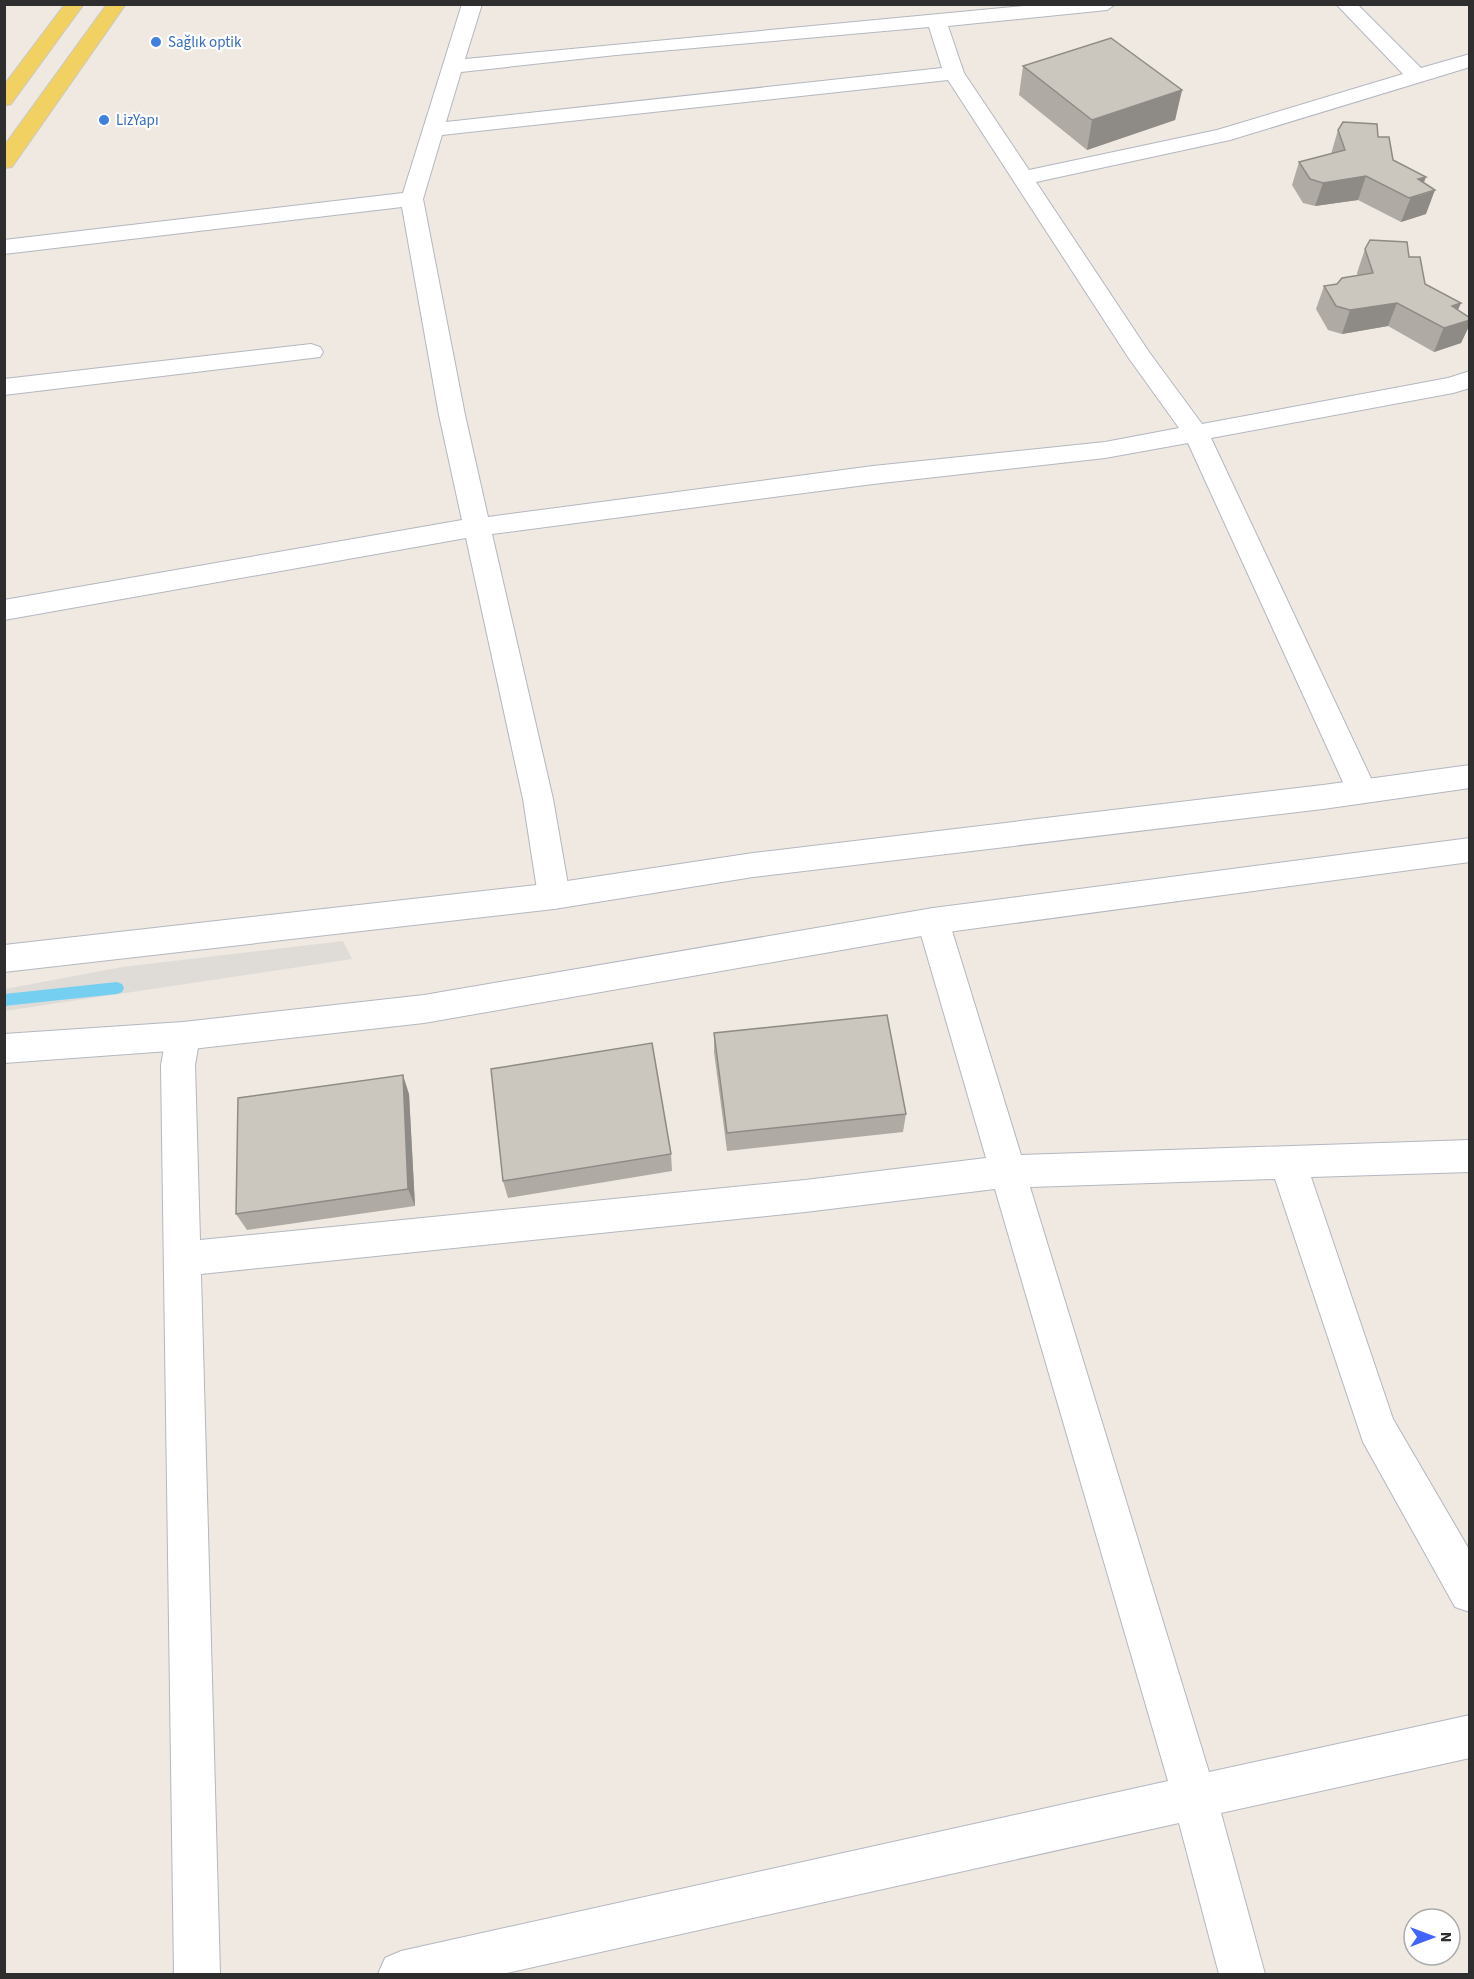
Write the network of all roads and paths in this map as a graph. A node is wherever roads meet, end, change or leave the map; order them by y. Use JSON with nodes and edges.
{"nodes":[{"id":1,"x":75,"y":4,"type":"edge"},
{"id":2,"x":117,"y":4,"type":"edge"},
{"id":3,"x":472,"y":4,"type":"edge"},
{"id":4,"x":1107,"y":4,"type":"edge"},
{"id":5,"x":1345,"y":4,"type":"edge"},
{"id":6,"x":937,"y":23,"type":"junction"},
{"id":7,"x":1470,"y":60,"type":"edge"},
{"id":8,"x":453,"y":67,"type":"junction"},
{"id":9,"x":954,"y":73,"type":"junction"},
{"id":10,"x":1417,"y":76,"type":"junction"},
{"id":11,"x":4,"y":100,"type":"edge"},
{"id":12,"x":433,"y":130,"type":"junction"},
{"id":13,"x":4,"y":162,"type":"edge"},
{"id":14,"x":1024,"y":178,"type":"junction"},
{"id":15,"x":412,"y":199,"type":"junction"},
{"id":16,"x":4,"y":247,"type":"edge"},
{"id":17,"x":311,"y":352,"type":"dead end"},
{"id":18,"x":1470,"y":379,"type":"edge"},
{"id":19,"x":4,"y":387,"type":"edge"},
{"id":20,"x":1196,"y":433,"type":"junction"},
{"id":21,"x":477,"y":527,"type":"junction"},
{"id":22,"x":4,"y":610,"type":"edge"},
{"id":23,"x":1470,"y":776,"type":"edge"},
{"id":24,"x":1362,"y":791,"type":"junction"},
{"id":25,"x":1470,"y":850,"type":"edge"},
{"id":26,"x":554,"y":896,"type":"junction"},
{"id":27,"x":933,"y":921,"type":"junction"},
{"id":28,"x":4,"y":959,"type":"edge"},
{"id":29,"x":183,"y":1036,"type":"junction"},
{"id":30,"x":4,"y":1049,"type":"edge"},
{"id":31,"x":1470,"y":1156,"type":"edge"},
{"id":32,"x":1288,"y":1163,"type":"junction"},
{"id":33,"x":1006,"y":1172,"type":"junction"},
{"id":34,"x":182,"y":1258,"type":"junction"},
{"id":35,"x":1470,"y":1592,"type":"edge"},
{"id":36,"x":1470,"y":1736,"type":"edge"},
{"id":37,"x":1196,"y":1797,"type":"junction"},
{"id":38,"x":197,"y":1974,"type":"edge"},
{"id":39,"x":401,"y":1974,"type":"edge"},
{"id":40,"x":1242,"y":1974,"type":"edge"}],
"edges":[{"from":1,"to":11,"type":"main road"},
{"from":2,"to":13,"type":"main road"},
{"from":3,"to":8,"type":"street"},
{"from":4,"to":6,"type":"street"},
{"from":5,"to":10,"type":"street"},
{"from":6,"to":8,"type":"street"},
{"from":6,"to":9,"type":"street"},
{"from":7,"to":10,"type":"street"},
{"from":8,"to":12,"type":"street"},
{"from":9,"to":12,"type":"street"},
{"from":9,"to":14,"type":"street"},
{"from":10,"to":14,"type":"street"},
{"from":12,"to":15,"type":"street"},
{"from":14,"to":20,"type":"street"},
{"from":15,"to":16,"type":"street"},
{"from":15,"to":21,"type":"street"},
{"from":17,"to":19,"type":"street"},
{"from":18,"to":20,"type":"street"},
{"from":20,"to":21,"type":"street"},
{"from":20,"to":24,"type":"street"},
{"from":21,"to":22,"type":"street"},
{"from":21,"to":26,"type":"street"},
{"from":23,"to":24,"type":"street"},
{"from":24,"to":26,"type":"street"},
{"from":25,"to":27,"type":"street"},
{"from":26,"to":28,"type":"street"},
{"from":27,"to":29,"type":"street"},
{"from":27,"to":33,"type":"street"},
{"from":29,"to":30,"type":"street"},
{"from":29,"to":34,"type":"street"},
{"from":31,"to":32,"type":"street"},
{"from":32,"to":33,"type":"street"},
{"from":32,"to":35,"type":"street"},
{"from":33,"to":34,"type":"street"},
{"from":33,"to":37,"type":"street"},
{"from":34,"to":38,"type":"street"},
{"from":36,"to":37,"type":"street"},
{"from":37,"to":39,"type":"street"},
{"from":37,"to":40,"type":"street"}]}
